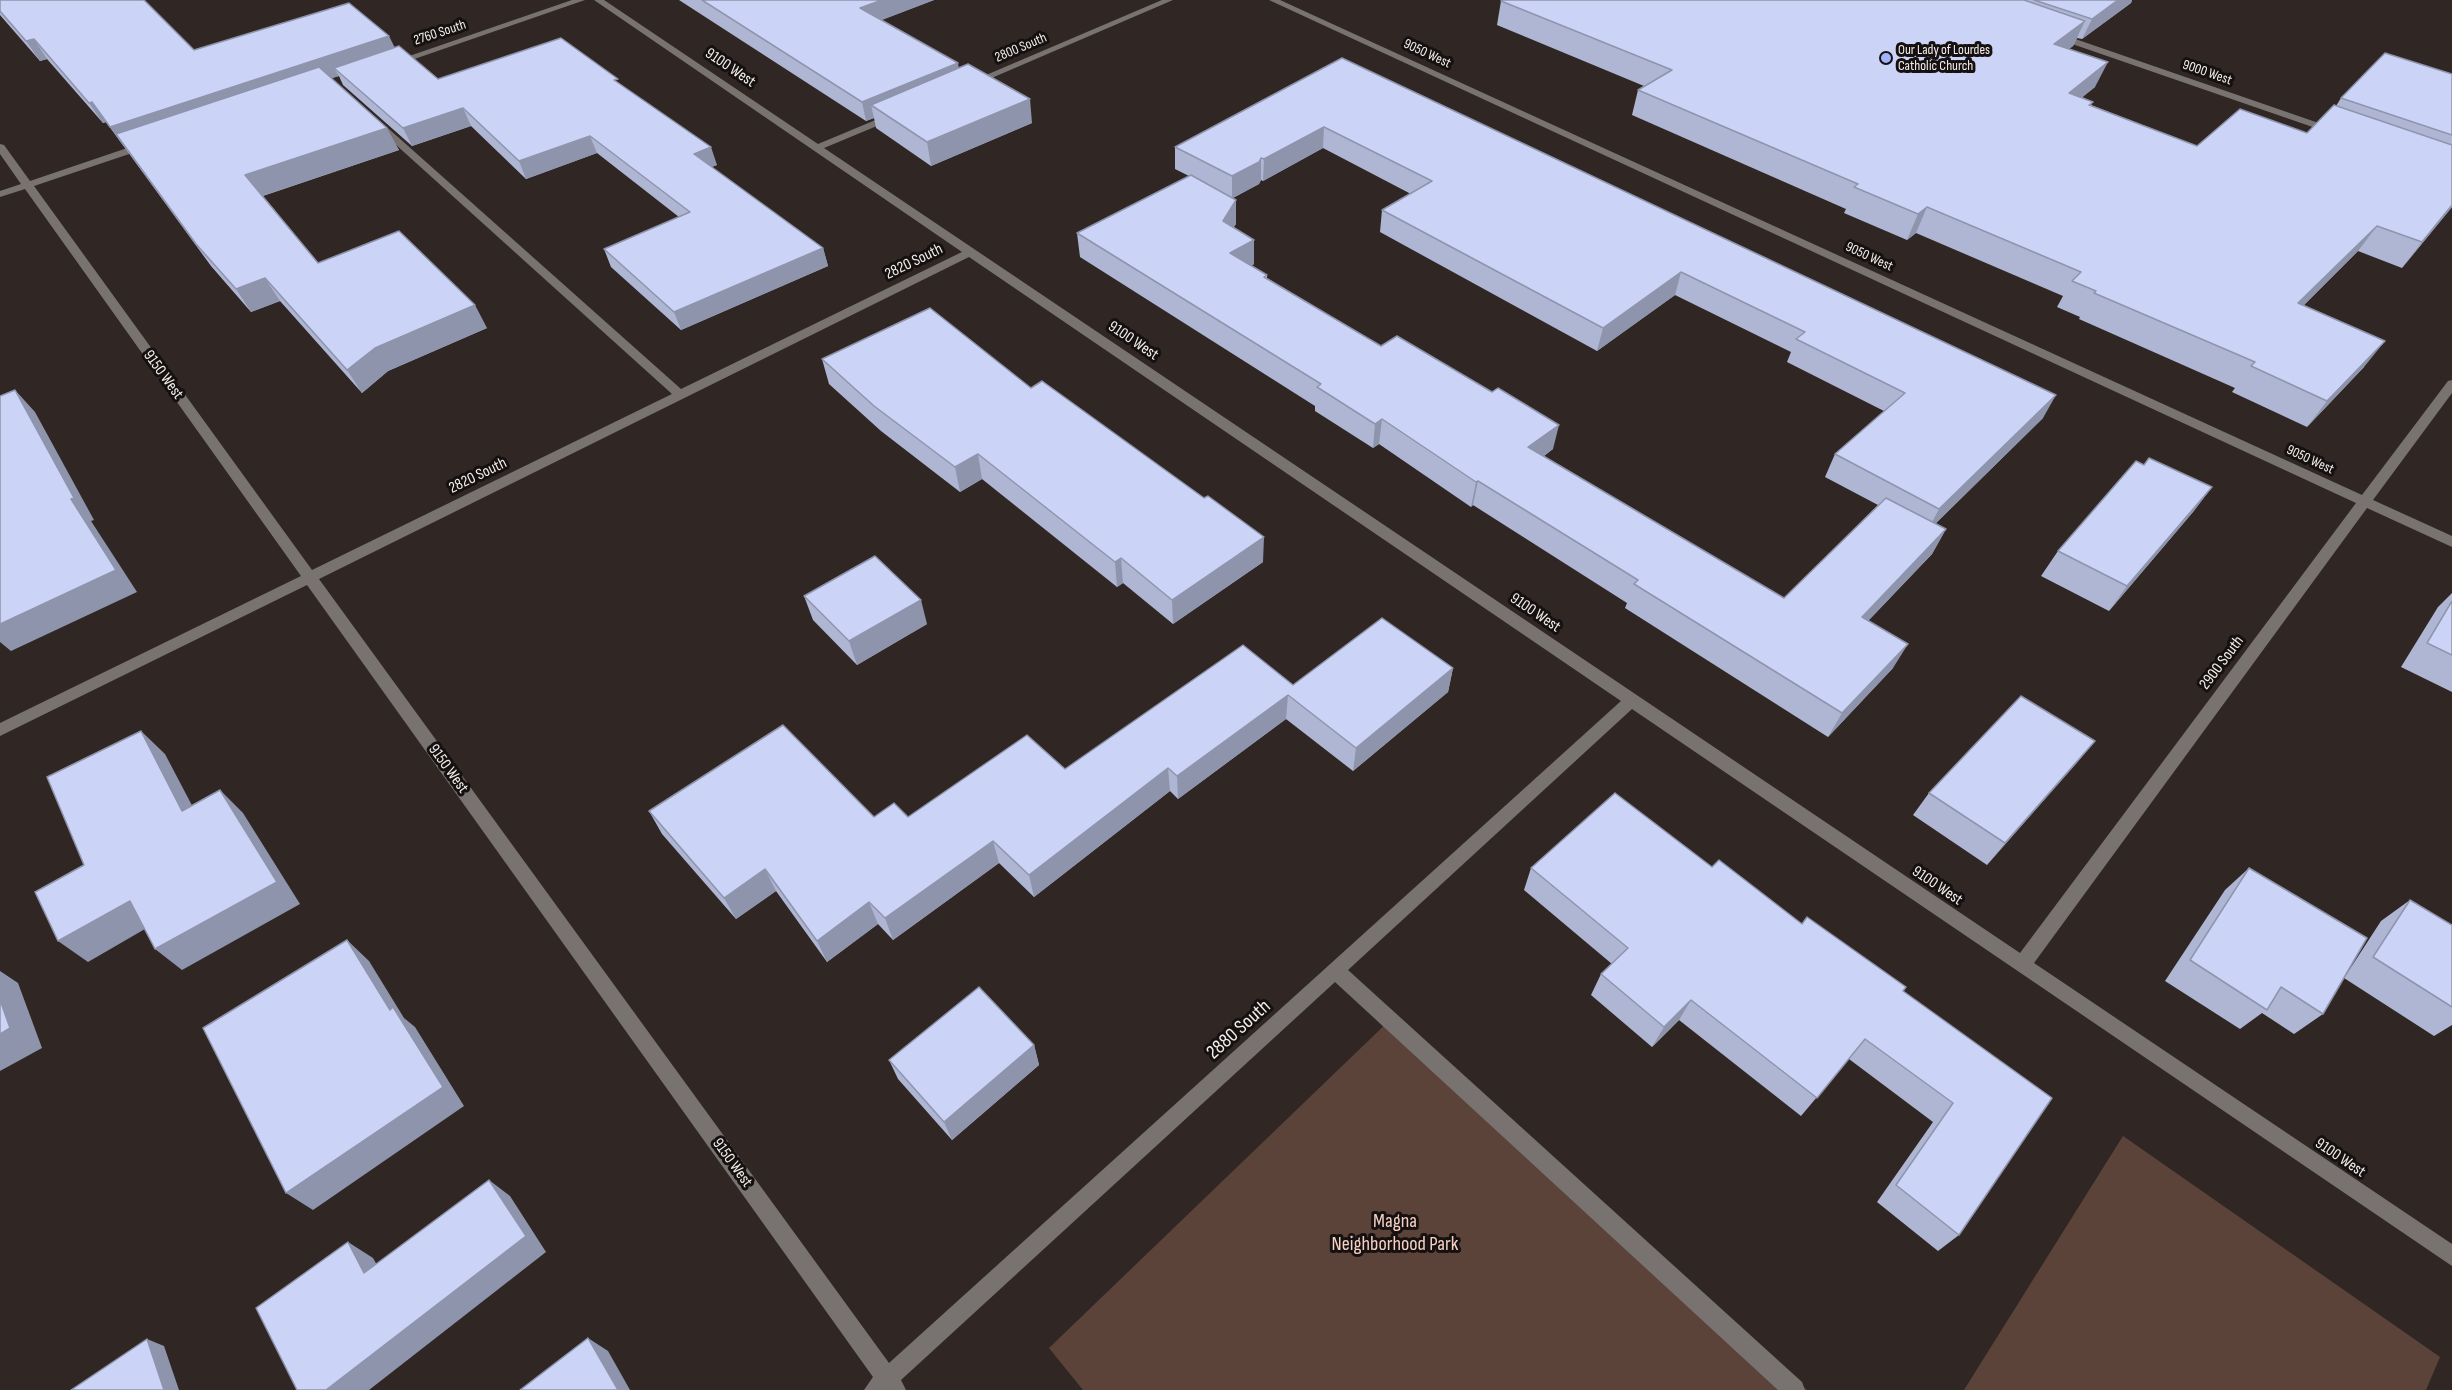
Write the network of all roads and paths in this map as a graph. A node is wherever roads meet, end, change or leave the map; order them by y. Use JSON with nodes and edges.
{"nodes":[{"id":1,"x":581,"y":0,"type":"edge"},
{"id":2,"x":598,"y":0,"type":"edge"},
{"id":3,"x":1169,"y":0,"type":"edge"},
{"id":4,"x":1273,"y":0,"type":"edge"},
{"id":5,"x":2047,"y":32,"type":"edge"},
{"id":6,"x":378,"y":68,"type":"edge"},
{"id":7,"x":963,"y":87,"type":"edge"},
{"id":8,"x":367,"y":114,"type":"edge"},
{"id":9,"x":898,"y":114,"type":"edge"},
{"id":10,"x":2339,"y":134,"type":"edge"},
{"id":11,"x":158,"y":141,"type":"edge"},
{"id":12,"x":0,"y":147,"type":"edge"},
{"id":13,"x":817,"y":148,"type":"junction"},
{"id":14,"x":27,"y":185,"type":"junction"},
{"id":15,"x":0,"y":194,"type":"edge"},
{"id":16,"x":970,"y":252,"type":"junction"},
{"id":17,"x":2452,"y":384,"type":"edge"},
{"id":18,"x":680,"y":395,"type":"junction"},
{"id":19,"x":2364,"y":502,"type":"junction"},
{"id":20,"x":2452,"y":542,"type":"edge"},
{"id":21,"x":309,"y":578,"type":"junction"},
{"id":22,"x":1632,"y":700,"type":"junction"},
{"id":23,"x":0,"y":730,"type":"edge"},
{"id":24,"x":2022,"y":965,"type":"junction"},
{"id":25,"x":1336,"y":971,"type":"junction"},
{"id":26,"x":2452,"y":1256,"type":"edge"},
{"id":27,"x":886,"y":1386,"type":"edge"},
{"id":28,"x":1794,"y":1390,"type":"edge"}],
"edges":[{"from":1,"to":6,"type":"street","name":"2760 South"},
{"from":2,"to":13,"type":"street","name":"9100 West"},
{"from":3,"to":7,"type":"street","name":"2800 South"},
{"from":4,"to":19,"type":"street","name":"9050 West"},
{"from":5,"to":10,"type":"street","name":"9000 West"},
{"from":8,"to":18,"type":"street"},
{"from":9,"to":13,"type":"street"},
{"from":11,"to":14,"type":"street"},
{"from":12,"to":14,"type":"street","name":"9150 West"},
{"from":13,"to":16,"type":"street","name":"9100 West"},
{"from":14,"to":15,"type":"street"},
{"from":14,"to":21,"type":"street","name":"9150 West"},
{"from":16,"to":18,"type":"street","name":"2820 South"},
{"from":16,"to":22,"type":"street","name":"9100 West"},
{"from":17,"to":19,"type":"street","name":"2900 South"},
{"from":18,"to":21,"type":"street","name":"2820 South"},
{"from":19,"to":20,"type":"street","name":"9050 West"},
{"from":19,"to":24,"type":"street","name":"2900 South"},
{"from":21,"to":23,"type":"street","name":"2820 South"},
{"from":21,"to":27,"type":"street","name":"9150 West"},
{"from":22,"to":24,"type":"street","name":"9100 West"},
{"from":22,"to":25,"type":"street","name":"2880 South"},
{"from":24,"to":26,"type":"street","name":"9100 West"},
{"from":25,"to":27,"type":"street","name":"2880 South"},
{"from":25,"to":28,"type":"street"}]}
